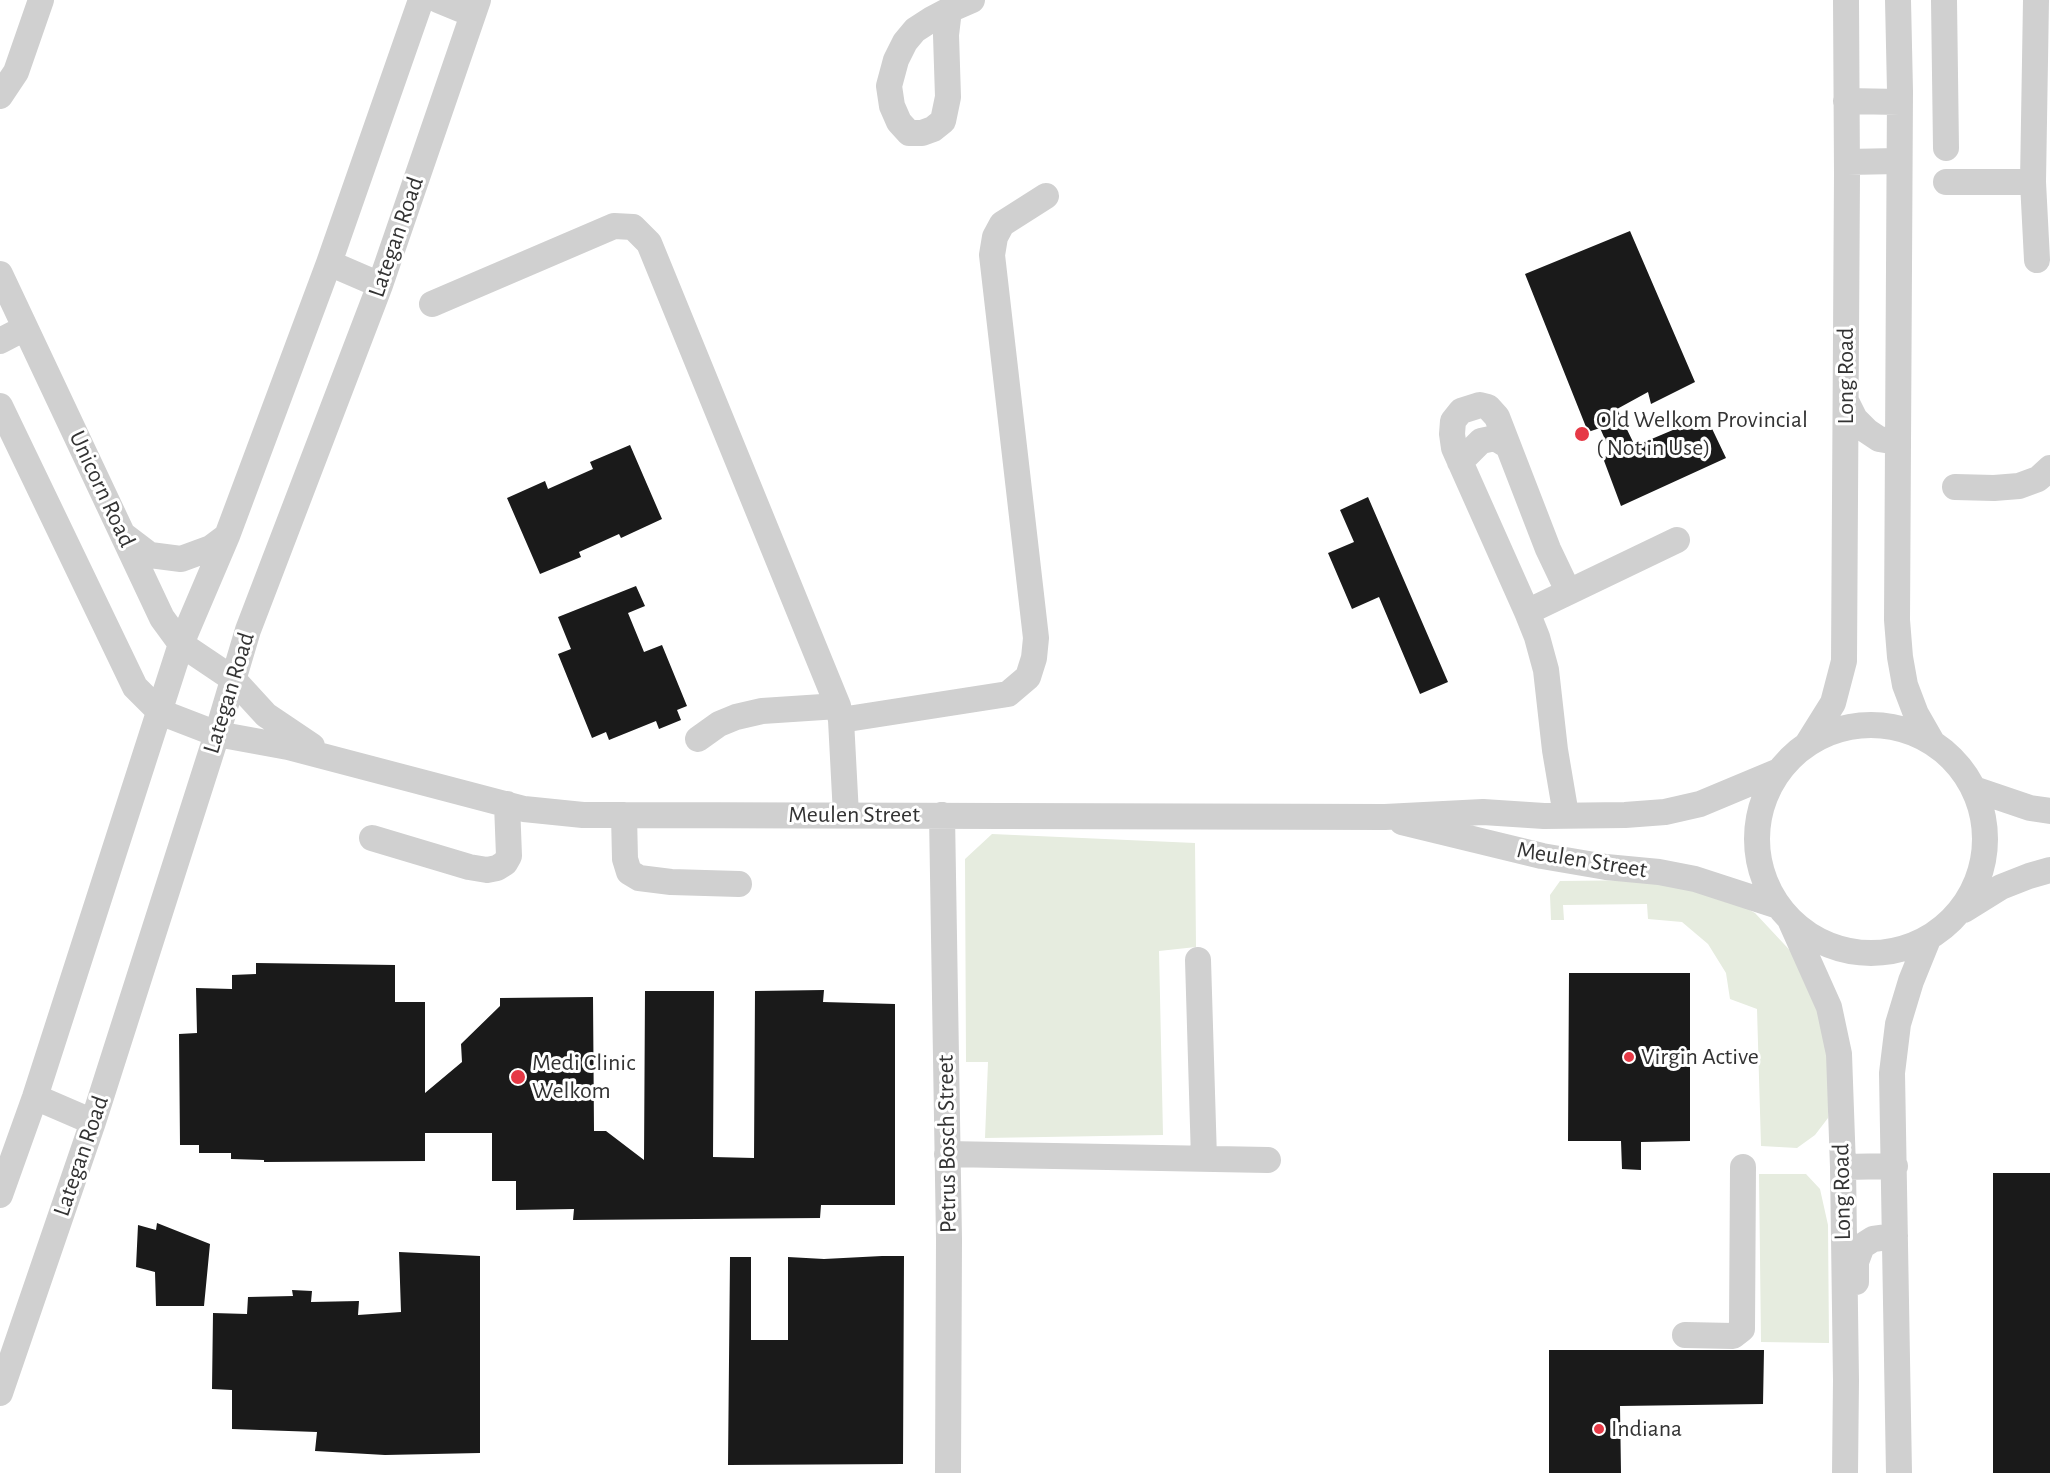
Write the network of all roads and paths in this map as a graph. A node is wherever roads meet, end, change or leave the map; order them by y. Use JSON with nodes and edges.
{"nodes":[{"id":1,"x":41,"y":0,"type":"edge"},
{"id":2,"x":422,"y":0,"type":"edge"},
{"id":3,"x":438,"y":0,"type":"edge"},
{"id":4,"x":972,"y":0,"type":"edge"},
{"id":5,"x":1846,"y":0,"type":"edge"},
{"id":6,"x":1898,"y":0,"type":"edge"},
{"id":7,"x":1944,"y":0,"type":"edge"},
{"id":8,"x":2036,"y":0,"type":"edge"},
{"id":9,"x":475,"y":7,"type":"edge"},
{"id":10,"x":949,"y":10,"type":"dead end"},
{"id":11,"x":0,"y":96,"type":"edge"},
{"id":12,"x":1846,"y":101,"type":"junction"},
{"id":13,"x":1900,"y":102,"type":"junction"},
{"id":14,"x":1946,"y":148,"type":"dead end"},
{"id":15,"x":1898,"y":161,"type":"junction"},
{"id":16,"x":1847,"y":162,"type":"junction"},
{"id":17,"x":2033,"y":182,"type":"junction"},
{"id":18,"x":1946,"y":183,"type":"dead end"},
{"id":19,"x":1046,"y":196,"type":"dead end"},
{"id":20,"x":2037,"y":260,"type":"dead end"},
{"id":21,"x":329,"y":264,"type":"junction"},
{"id":22,"x":0,"y":274,"type":"edge"},
{"id":23,"x":380,"y":285,"type":"junction"},
{"id":24,"x":432,"y":304,"type":"dead end"},
{"id":25,"x":25,"y":328,"type":"junction"},
{"id":26,"x":0,"y":341,"type":"edge"},
{"id":27,"x":1846,"y":401,"type":"junction"},
{"id":28,"x":0,"y":406,"type":"edge"},
{"id":29,"x":1897,"y":442,"type":"junction"},
{"id":30,"x":1508,"y":446,"type":"junction"},
{"id":31,"x":1460,"y":462,"type":"junction"},
{"id":32,"x":2050,"y":468,"type":"edge"},
{"id":33,"x":1955,"y":487,"type":"dead end"},
{"id":34,"x":124,"y":536,"type":"junction"},
{"id":35,"x":227,"y":536,"type":"junction"},
{"id":36,"x":1677,"y":540,"type":"dead end"},
{"id":37,"x":1568,"y":591,"type":"junction"},
{"id":38,"x":1527,"y":612,"type":"junction"},
{"id":39,"x":181,"y":644,"type":"junction"},
{"id":40,"x":233,"y":679,"type":"junction"},
{"id":41,"x":160,"y":712,"type":"junction"},
{"id":42,"x":840,"y":713,"type":"junction"},
{"id":43,"x":217,"y":734,"type":"junction"},
{"id":44,"x":698,"y":738,"type":"dead end"},
{"id":45,"x":1932,"y":742,"type":"junction"},
{"id":46,"x":1808,"y":743,"type":"junction"},
{"id":47,"x":330,"y":757,"type":"junction"},
{"id":48,"x":1779,"y":771,"type":"junction"},
{"id":49,"x":1974,"y":789,"type":"junction"},
{"id":50,"x":507,"y":804,"type":"junction"},
{"id":51,"x":2050,"y":811,"type":"edge"},
{"id":52,"x":846,"y":815,"type":"junction"},
{"id":53,"x":942,"y":815,"type":"junction"},
{"id":54,"x":1555,"y":815,"type":"junction"},
{"id":55,"x":624,"y":816,"type":"junction"},
{"id":56,"x":1385,"y":817,"type":"junction"},
{"id":57,"x":372,"y":838,"type":"dead end"},
{"id":58,"x":1542,"y":856,"type":"junction"},
{"id":59,"x":2050,"y":870,"type":"edge"},
{"id":60,"x":739,"y":884,"type":"dead end"},
{"id":61,"x":1960,"y":912,"type":"junction"},
{"id":62,"x":1784,"y":913,"type":"junction"},
{"id":63,"x":1928,"y":939,"type":"junction"},
{"id":64,"x":1198,"y":960,"type":"dead end"},
{"id":65,"x":34,"y":1097,"type":"junction"},
{"id":66,"x":93,"y":1122,"type":"junction"},
{"id":67,"x":947,"y":1154,"type":"junction"},
{"id":68,"x":1204,"y":1158,"type":"junction"},
{"id":69,"x":1268,"y":1160,"type":"dead end"},
{"id":70,"x":1895,"y":1166,"type":"junction"},
{"id":71,"x":1743,"y":1167,"type":"dead end"},
{"id":72,"x":1843,"y":1167,"type":"junction"},
{"id":73,"x":0,"y":1195,"type":"edge"},
{"id":74,"x":1895,"y":1236,"type":"junction"},
{"id":75,"x":1685,"y":1335,"type":"dead end"},
{"id":76,"x":1846,"y":1380,"type":"junction"},
{"id":77,"x":0,"y":1393,"type":"edge"},
{"id":78,"x":1899,"y":1405,"type":"junction"},
{"id":79,"x":948,"y":1473,"type":"edge"},
{"id":80,"x":1845,"y":1473,"type":"edge"},
{"id":81,"x":1887,"y":1473,"type":"edge"},
{"id":82,"x":1899,"y":1473,"type":"edge"}],
"edges":[{"from":1,"to":11,"type":"street"},
{"from":2,"to":21,"type":"street"},
{"from":3,"to":9,"type":"street"},
{"from":4,"to":10,"type":"street"},
{"from":5,"to":12,"type":"street","name":"Long Road"},
{"from":6,"to":13,"type":"street"},
{"from":7,"to":14,"type":"street"},
{"from":8,"to":17,"type":"street"},
{"from":9,"to":23,"type":"street","name":"Lategan Road"},
{"from":12,"to":13,"type":"street"},
{"from":12,"to":16,"type":"street","name":"Long Road"},
{"from":13,"to":15,"type":"street"},
{"from":15,"to":16,"type":"street"},
{"from":15,"to":29,"type":"street"},
{"from":16,"to":27,"type":"street","name":"Long Road"},
{"from":17,"to":18,"type":"street"},
{"from":17,"to":20,"type":"street"},
{"from":19,"to":42,"type":"street"},
{"from":21,"to":23,"type":"street"},
{"from":21,"to":35,"type":"street"},
{"from":22,"to":25,"type":"street","name":"Unicorn Road"},
{"from":23,"to":40,"type":"street","name":"Lategan Road"},
{"from":24,"to":42,"type":"street"},
{"from":25,"to":26,"type":"street"},
{"from":25,"to":34,"type":"street","name":"Unicorn Road"},
{"from":27,"to":29,"type":"street"},
{"from":27,"to":46,"type":"street","name":"Long Road"},
{"from":28,"to":41,"type":"street"},
{"from":29,"to":45,"type":"street"},
{"from":30,"to":31,"type":"street"},
{"from":30,"to":31,"type":"street"},
{"from":30,"to":37,"type":"street"},
{"from":31,"to":38,"type":"street"},
{"from":32,"to":33,"type":"street"},
{"from":34,"to":35,"type":"street"},
{"from":34,"to":39,"type":"street","name":"Unicorn Road"},
{"from":35,"to":39,"type":"street"},
{"from":36,"to":37,"type":"street"},
{"from":37,"to":38,"type":"street"},
{"from":38,"to":54,"type":"street"},
{"from":39,"to":40,"type":"street","name":"Unicorn Road"},
{"from":39,"to":41,"type":"street"},
{"from":40,"to":43,"type":"street","name":"Lategan Road"},
{"from":40,"to":47,"type":"street","name":"Meulen Street"},
{"from":41,"to":43,"type":"street"},
{"from":41,"to":65,"type":"street"},
{"from":42,"to":44,"type":"street"},
{"from":42,"to":52,"type":"street"},
{"from":43,"to":47,"type":"street","name":"Meulen Street"},
{"from":43,"to":66,"type":"street","name":"Lategan Road"},
{"from":45,"to":46,"type":"street"},
{"from":45,"to":49,"type":"street"},
{"from":46,"to":48,"type":"street"},
{"from":47,"to":50,"type":"street","name":"Meulen Street"},
{"from":48,"to":54,"type":"street","name":"Meulen Street"},
{"from":48,"to":62,"type":"street","name":"Long Road"},
{"from":49,"to":51,"type":"street"},
{"from":49,"to":61,"type":"street"},
{"from":50,"to":55,"type":"street","name":"Meulen Street"},
{"from":50,"to":57,"type":"street"},
{"from":52,"to":53,"type":"street","name":"Meulen Street"},
{"from":52,"to":55,"type":"street","name":"Meulen Street"},
{"from":53,"to":56,"type":"street","name":"Meulen Street"},
{"from":53,"to":67,"type":"street","name":"Petrus Bosch Street"},
{"from":54,"to":56,"type":"street","name":"Meulen Street"},
{"from":54,"to":58,"type":"street"},
{"from":55,"to":60,"type":"street"},
{"from":56,"to":58,"type":"street","name":"Meulen Street"},
{"from":58,"to":62,"type":"street","name":"Meulen Street"},
{"from":59,"to":61,"type":"street"},
{"from":61,"to":63,"type":"street"},
{"from":62,"to":63,"type":"street"},
{"from":62,"to":72,"type":"street","name":"Long Road"},
{"from":63,"to":70,"type":"street"},
{"from":64,"to":68,"type":"street"},
{"from":65,"to":66,"type":"street"},
{"from":65,"to":73,"type":"street"},
{"from":66,"to":77,"type":"street","name":"Lategan Road"},
{"from":67,"to":68,"type":"street"},
{"from":67,"to":79,"type":"street","name":"Petrus Bosch Street"},
{"from":68,"to":69,"type":"street"},
{"from":70,"to":72,"type":"street"},
{"from":70,"to":74,"type":"street"},
{"from":71,"to":75,"type":"street"},
{"from":72,"to":76,"type":"street","name":"Long Road"},
{"from":74,"to":76,"type":"street"},
{"from":74,"to":78,"type":"street"},
{"from":76,"to":80,"type":"street","name":"Long Road"},
{"from":78,"to":81,"type":"street"},
{"from":78,"to":82,"type":"street"}]}
